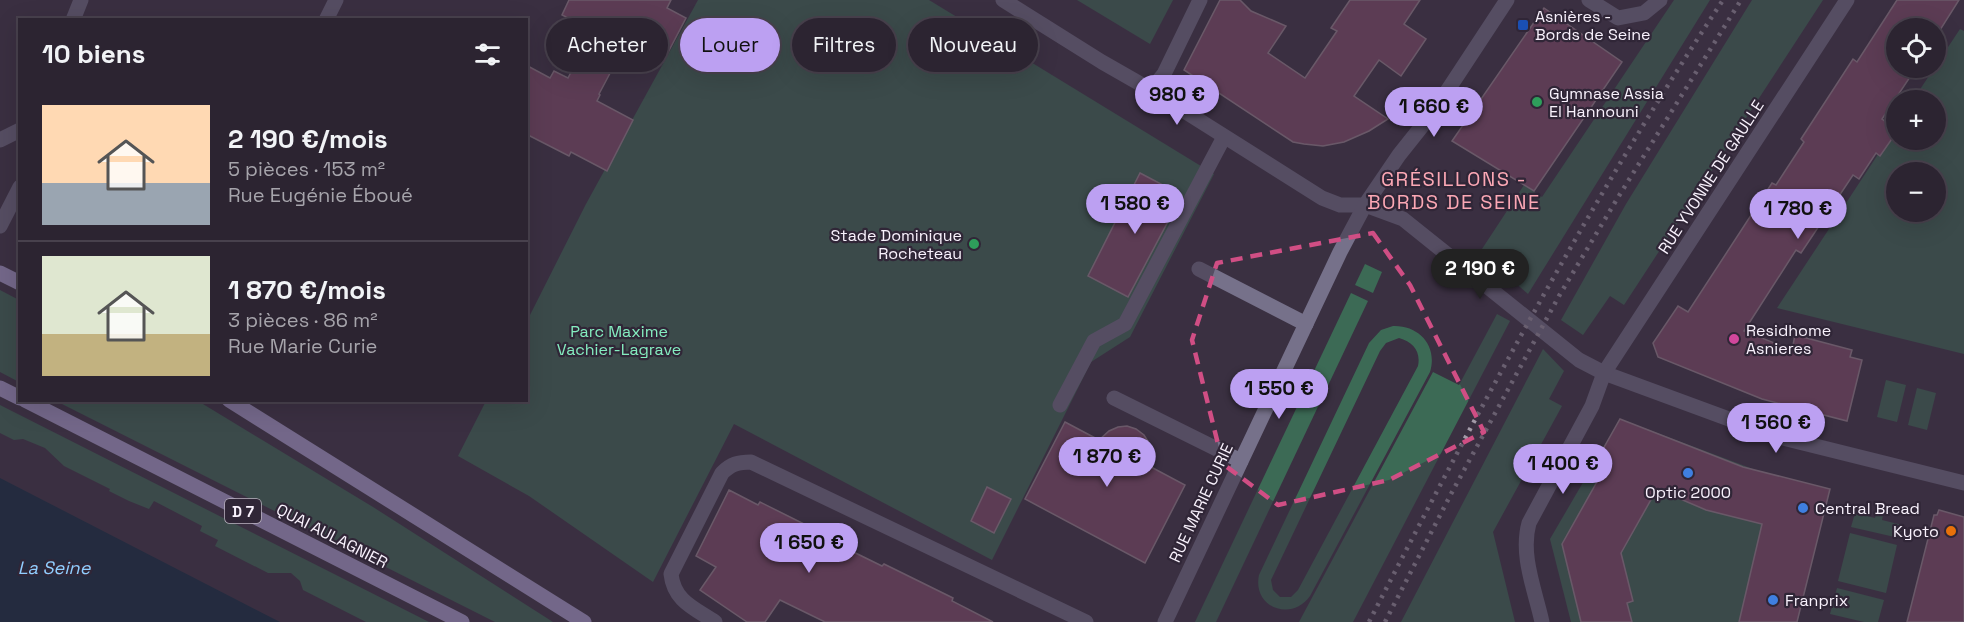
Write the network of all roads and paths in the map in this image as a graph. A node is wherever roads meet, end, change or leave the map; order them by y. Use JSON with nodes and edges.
{"nodes":[{"id":1,"x":81,"y":0,"type":"edge"},
{"id":2,"x":336,"y":0,"type":"edge"},
{"id":3,"x":1003,"y":0,"type":"edge"},
{"id":4,"x":1200,"y":0,"type":"edge"},
{"id":5,"x":1507,"y":0,"type":"edge"},
{"id":6,"x":1589,"y":0,"type":"edge"},
{"id":7,"x":1660,"y":0,"type":"edge"},
{"id":8,"x":1848,"y":0,"type":"edge"},
{"id":9,"x":74,"y":18,"type":"edge"},
{"id":10,"x":327,"y":18,"type":"edge"},
{"id":11,"x":1151,"y":90,"type":"junction"},
{"id":12,"x":18,"y":131,"type":"edge"},
{"id":13,"x":1224,"y":137,"type":"junction"},
{"id":14,"x":0,"y":140,"type":"edge"},
{"id":15,"x":18,"y":191,"type":"edge"},
{"id":16,"x":1365,"y":205,"type":"junction"},
{"id":17,"x":0,"y":226,"type":"edge"},
{"id":18,"x":1199,"y":270,"type":"dead end"},
{"id":19,"x":0,"y":273,"type":"edge"},
{"id":20,"x":18,"y":282,"type":"edge"},
{"id":21,"x":1306,"y":324,"type":"junction"},
{"id":22,"x":1604,"y":373,"type":"junction"},
{"id":23,"x":0,"y":388,"type":"edge"},
{"id":24,"x":18,"y":397,"type":"edge"},
{"id":25,"x":1114,"y":398,"type":"dead end"},
{"id":26,"x":29,"y":402,"type":"edge"},
{"id":27,"x":232,"y":402,"type":"edge"},
{"id":28,"x":1060,"y":405,"type":"dead end"},
{"id":29,"x":1241,"y":461,"type":"junction"},
{"id":30,"x":1964,"y":483,"type":"edge"},
{"id":31,"x":462,"y":622,"type":"edge"},
{"id":32,"x":584,"y":622,"type":"edge"},
{"id":33,"x":715,"y":622,"type":"edge"},
{"id":34,"x":1086,"y":622,"type":"edge"},
{"id":35,"x":1165,"y":622,"type":"edge"},
{"id":36,"x":1542,"y":622,"type":"edge"}],
"edges":[{"from":1,"to":9,"type":"street"},
{"from":2,"to":10,"type":"street"},
{"from":3,"to":11,"type":"street"},
{"from":4,"to":11,"type":"street"},
{"from":5,"to":16,"type":"street","name":"RUE MARIE CURIE"},
{"from":6,"to":7,"type":"street"},
{"from":8,"to":22,"type":"street","name":"RUE YVONNE DE GAULLE"},
{"from":11,"to":13,"type":"street"},
{"from":12,"to":14,"type":"street"},
{"from":13,"to":16,"type":"street"},
{"from":13,"to":28,"type":"street"},
{"from":15,"to":17,"type":"street"},
{"from":16,"to":21,"type":"street","name":"RUE MARIE CURIE"},
{"from":16,"to":22,"type":"street"},
{"from":18,"to":21,"type":"street"},
{"from":19,"to":20,"type":"main road"},
{"from":21,"to":29,"type":"street","name":"RUE MARIE CURIE"},
{"from":22,"to":30,"type":"street"},
{"from":22,"to":36,"type":"street","name":"RUE YVONNE DE GAULLE"},
{"from":23,"to":24,"type":"main road"},
{"from":25,"to":29,"type":"street"},
{"from":26,"to":31,"type":"main road","name":"QUAI AULAGNIER","number":"D 7"},
{"from":27,"to":32,"type":"main road"},
{"from":29,"to":35,"type":"street","name":"RUE MARIE CURIE"},
{"from":33,"to":34,"type":"street"}]}
